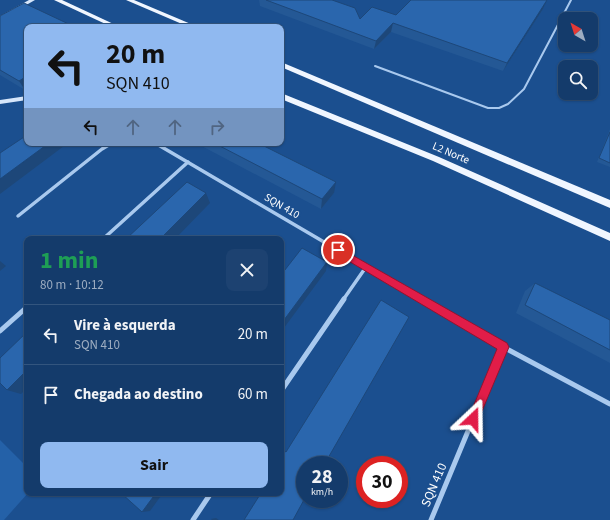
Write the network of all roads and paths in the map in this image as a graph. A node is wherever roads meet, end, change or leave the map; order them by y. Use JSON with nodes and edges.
{"nodes":[{"id":1,"x":33,"y":0,"type":"edge"},
{"id":2,"x":57,"y":0,"type":"edge"},
{"id":3,"x":129,"y":0,"type":"edge"},
{"id":4,"x":571,"y":0,"type":"edge"},
{"id":5,"x":0,"y":18,"type":"edge"},
{"id":6,"x":110,"y":24,"type":"edge"},
{"id":7,"x":188,"y":24,"type":"edge"},
{"id":8,"x":284,"y":65,"type":"edge"},
{"id":9,"x":375,"y":66,"type":"dead end"},
{"id":10,"x":284,"y":97,"type":"edge"},
{"id":11,"x":24,"y":98,"type":"edge"},
{"id":12,"x":0,"y":102,"type":"edge"},
{"id":13,"x":107,"y":146,"type":"edge"},
{"id":14,"x":160,"y":146,"type":"edge"},
{"id":15,"x":188,"y":162,"type":"junction"},
{"id":16,"x":610,"y":204,"type":"edge"},
{"id":17,"x":18,"y":216,"type":"dead end"},
{"id":18,"x":106,"y":236,"type":"edge"},
{"id":19,"x":610,"y":237,"type":"edge"},
{"id":20,"x":366,"y":267,"type":"junction"},
{"id":21,"x":24,"y":310,"type":"edge"},
{"id":22,"x":0,"y":331,"type":"edge"},
{"id":23,"x":504,"y":347,"type":"junction"},
{"id":24,"x":284,"y":387,"type":"edge"},
{"id":25,"x":610,"y":404,"type":"edge"},
{"id":26,"x":209,"y":496,"type":"edge"},
{"id":27,"x":193,"y":520,"type":"edge"},
{"id":28,"x":431,"y":520,"type":"edge"}],
"edges":[{"from":1,"to":5,"type":"street"},
{"from":2,"to":6,"type":"main road"},
{"from":3,"to":7,"type":"main road"},
{"from":4,"to":9,"type":"lane"},
{"from":8,"to":16,"type":"main road","name":"L2 Norte"},
{"from":10,"to":19,"type":"main road","name":"L2 Norte"},
{"from":11,"to":12,"type":"street"},
{"from":13,"to":17,"type":"street"},
{"from":14,"to":15,"type":"street","name":"SQN 410"},
{"from":15,"to":18,"type":"street"},
{"from":15,"to":20,"type":"street","name":"SQN 410"},
{"from":20,"to":23,"type":"street","name":"SQN 410"},
{"from":20,"to":24,"type":"street"},
{"from":21,"to":22,"type":"street"},
{"from":23,"to":25,"type":"street","name":"SQN 410"},
{"from":23,"to":28,"type":"street","name":"SQN 410"},
{"from":26,"to":27,"type":"street"}]}
